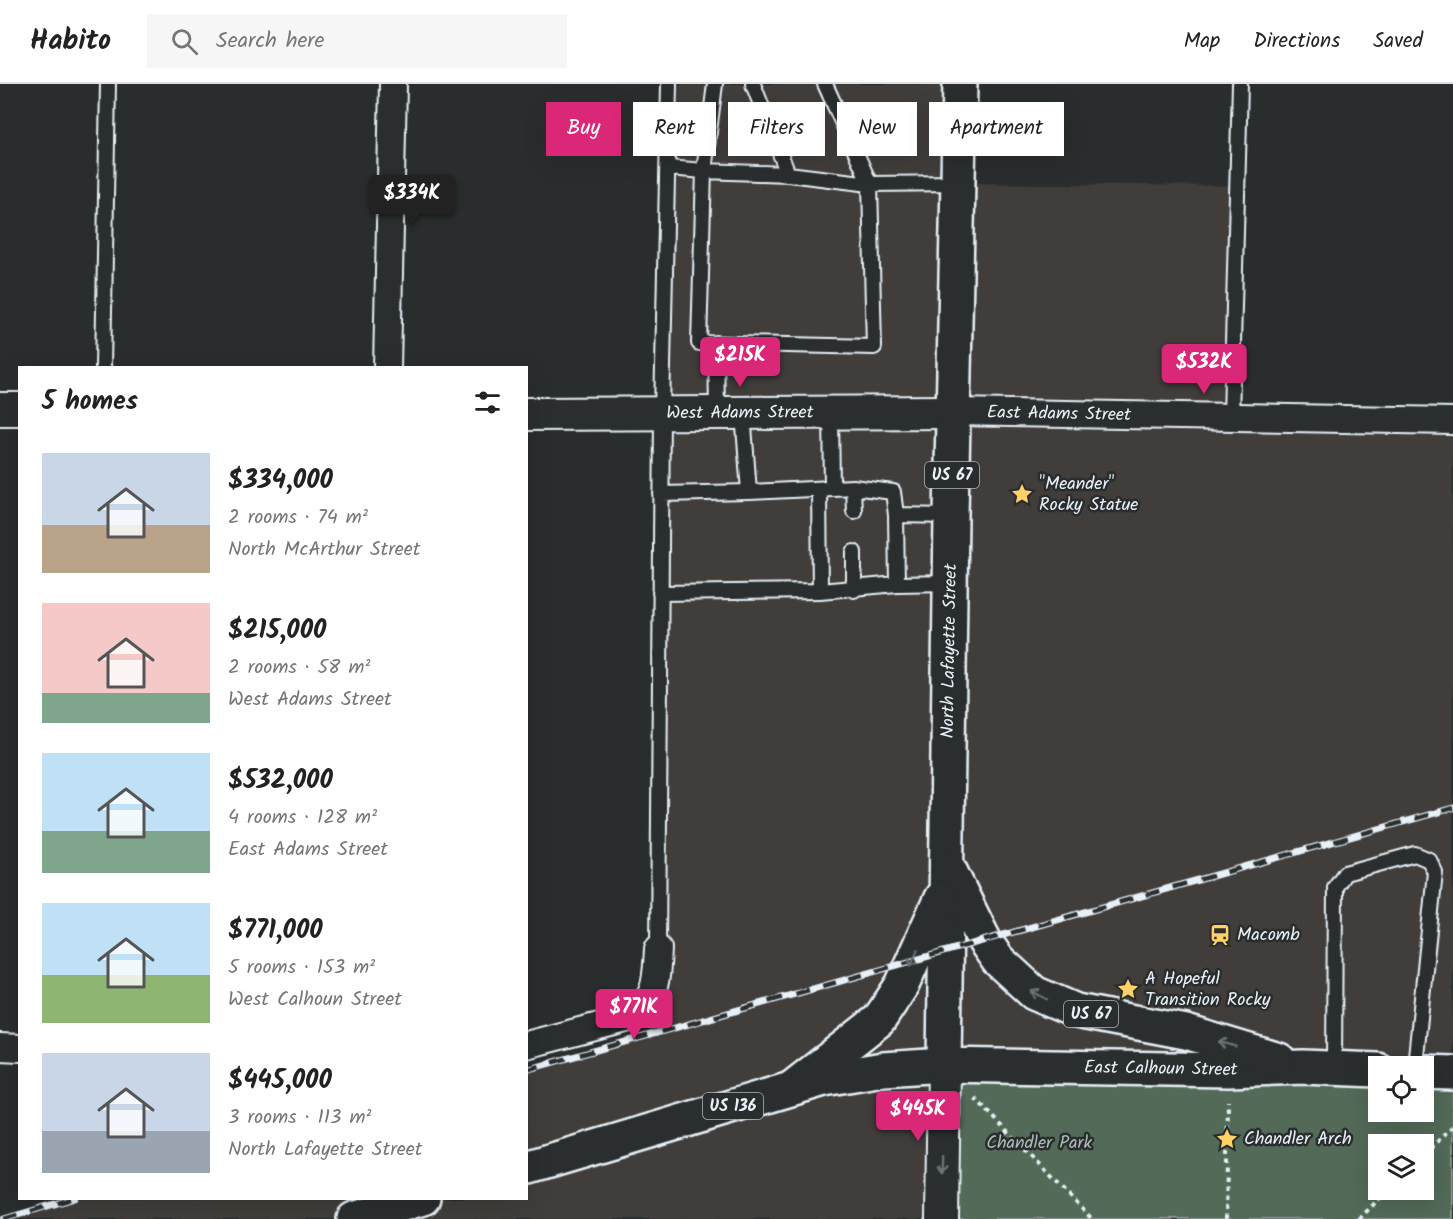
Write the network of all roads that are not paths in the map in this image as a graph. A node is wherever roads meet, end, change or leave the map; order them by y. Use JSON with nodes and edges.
{"nodes":[{"id":1,"x":108,"y":84,"type":"edge"},
{"id":2,"x":393,"y":84,"type":"edge"},
{"id":3,"x":669,"y":84,"type":"edge"},
{"id":4,"x":715,"y":84,"type":"edge"},
{"id":5,"x":753,"y":84,"type":"edge"},
{"id":6,"x":825,"y":84,"type":"edge"},
{"id":7,"x":960,"y":84,"type":"edge"},
{"id":8,"x":1240,"y":84,"type":"edge"},
{"id":9,"x":668,"y":168,"type":"junction"},
{"id":10,"x":704,"y":171,"type":"junction"},
{"id":11,"x":788,"y":174,"type":"junction"},
{"id":12,"x":958,"y":183,"type":"junction"},
{"id":13,"x":870,"y":184,"type":"junction"},
{"id":14,"x":716,"y":344,"type":"junction"},
{"id":15,"x":103,"y":366,"type":"edge"},
{"id":16,"x":387,"y":366,"type":"edge"},
{"id":17,"x":0,"y":409,"type":"edge"},
{"id":18,"x":18,"y":409,"type":"edge"},
{"id":19,"x":954,"y":412,"type":"junction"},
{"id":20,"x":662,"y":413,"type":"junction"},
{"id":21,"x":730,"y":413,"type":"junction"},
{"id":22,"x":831,"y":413,"type":"junction"},
{"id":23,"x":528,"y":414,"type":"edge"},
{"id":24,"x":1231,"y":417,"type":"junction"},
{"id":25,"x":1453,"y":421,"type":"edge"},
{"id":26,"x":853,"y":487,"type":"junction"},
{"id":27,"x":826,"y":488,"type":"junction"},
{"id":28,"x":749,"y":492,"type":"junction"},
{"id":29,"x":661,"y":494,"type":"junction"},
{"id":30,"x":854,"y":511,"type":"dead end"},
{"id":31,"x":896,"y":515,"type":"junction"},
{"id":32,"x":951,"y":516,"type":"junction"},
{"id":33,"x":854,"y":552,"type":"dead end"},
{"id":34,"x":951,"y":583,"type":"junction"},
{"id":35,"x":897,"y":584,"type":"junction"},
{"id":36,"x":854,"y":590,"type":"junction"},
{"id":37,"x":820,"y":591,"type":"junction"},
{"id":38,"x":660,"y":593,"type":"junction"},
{"id":39,"x":946,"y":875,"type":"junction"},
{"id":40,"x":658,"y":949,"type":"joint"},
{"id":41,"x":528,"y":1044,"type":"edge"},
{"id":42,"x":0,"y":1047,"type":"edge"},
{"id":43,"x":18,"y":1048,"type":"edge"},
{"id":44,"x":1416,"y":1056,"type":"edge"},
{"id":45,"x":944,"y":1065,"type":"junction"},
{"id":46,"x":1318,"y":1067,"type":"junction"},
{"id":47,"x":1368,"y":1070,"type":"edge"},
{"id":48,"x":1434,"y":1072,"type":"edge"},
{"id":49,"x":1453,"y":1073,"type":"edge"},
{"id":50,"x":792,"y":1088,"type":"junction"},
{"id":51,"x":528,"y":1167,"type":"edge"},
{"id":52,"x":416,"y":1200,"type":"edge"},
{"id":53,"x":371,"y":1212,"type":"edge"},
{"id":54,"x":942,"y":1219,"type":"edge"}],
"edges":[{"from":1,"to":15,"type":"lane"},
{"from":2,"to":16,"type":"street"},
{"from":3,"to":9,"type":"lane"},
{"from":4,"to":10,"type":"lane"},
{"from":5,"to":11,"type":"lane"},
{"from":6,"to":13,"type":"lane"},
{"from":7,"to":12,"type":"main road","name":"North Lafayette Street","number":"US 67"},
{"from":8,"to":24,"type":"lane"},
{"from":9,"to":10,"type":"lane"},
{"from":9,"to":20,"type":"lane"},
{"from":10,"to":11,"type":"lane"},
{"from":10,"to":14,"type":"lane"},
{"from":11,"to":13,"type":"lane"},
{"from":12,"to":13,"type":"lane"},
{"from":12,"to":19,"type":"main road","name":"North Lafayette Street","number":"US 67"},
{"from":13,"to":14,"type":"lane"},
{"from":14,"to":21,"type":"lane"},
{"from":17,"to":18,"type":"street"},
{"from":19,"to":22,"type":"street","name":"West Adams Street"},
{"from":19,"to":24,"type":"street","name":"East Adams Street"},
{"from":19,"to":32,"type":"main road","name":"North Lafayette Street","number":"US 67"},
{"from":20,"to":21,"type":"street","name":"West Adams Street"},
{"from":20,"to":23,"type":"street","name":"West Adams Street"},
{"from":20,"to":29,"type":"lane"},
{"from":21,"to":22,"type":"street","name":"West Adams Street"},
{"from":21,"to":28,"type":"lane"},
{"from":22,"to":27,"type":"lane"},
{"from":24,"to":25,"type":"street","name":"East Adams Street"},
{"from":26,"to":27,"type":"lane"},
{"from":26,"to":30,"type":"lane"},
{"from":26,"to":31,"type":"lane"},
{"from":27,"to":28,"type":"lane"},
{"from":27,"to":37,"type":"lane"},
{"from":28,"to":29,"type":"lane"},
{"from":29,"to":38,"type":"lane"},
{"from":31,"to":32,"type":"lane"},
{"from":31,"to":35,"type":"lane"},
{"from":32,"to":34,"type":"main road","name":"North Lafayette Street","number":"US 67"},
{"from":33,"to":36,"type":"lane"},
{"from":34,"to":35,"type":"lane"},
{"from":34,"to":39,"type":"main road","name":"North Lafayette Street","number":"US 67"},
{"from":35,"to":36,"type":"lane"},
{"from":36,"to":37,"type":"lane"},
{"from":37,"to":38,"type":"lane"},
{"from":38,"to":40,"type":"lane"},
{"from":39,"to":45,"type":"main road","name":"North Lafayette Street","number":"US 67"},
{"from":46,"to":39,"type":"main road","number":"US 67","one_way":true},
{"from":39,"to":50,"type":"main road","one_way":true},
{"from":40,"to":41,"type":"street"},
{"from":42,"to":43,"type":"street"},
{"from":44,"to":46,"type":"lane"},
{"from":45,"to":46,"type":"main road","name":"East Calhoun Street","number":"US 67"},
{"from":45,"to":50,"type":"main road","number":"US 136"},
{"from":45,"to":54,"type":"street","name":"North Lafayette Street","one_way":true},
{"from":46,"to":47,"type":"main road","name":"East Calhoun Street","number":"US 67"},
{"from":48,"to":49,"type":"main road"},
{"from":50,"to":51,"type":"main road","number":"US 136"},
{"from":52,"to":53,"type":"main road"}]}
